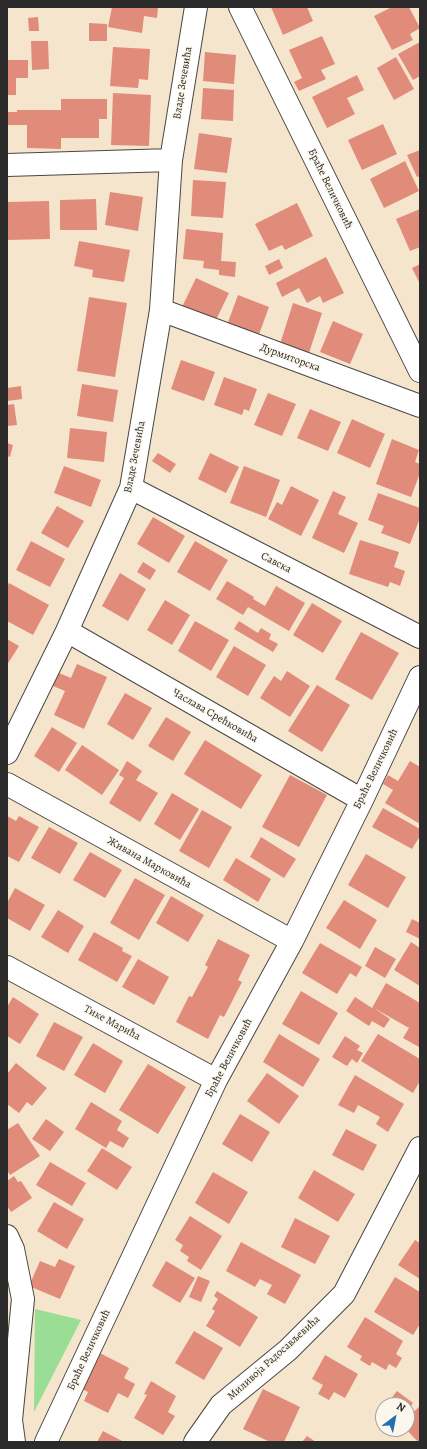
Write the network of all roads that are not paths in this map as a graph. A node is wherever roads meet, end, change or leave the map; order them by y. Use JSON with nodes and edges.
{"nodes":[{"id":1,"x":196,"y":7,"type":"edge"},
{"id":2,"x":240,"y":7,"type":"edge"},
{"id":3,"x":171,"y":160,"type":"junction"},
{"id":4,"x":7,"y":165,"type":"edge"},
{"id":5,"x":160,"y":310,"type":"junction"},
{"id":6,"x":420,"y":371,"type":"edge"},
{"id":7,"x":420,"y":406,"type":"edge"},
{"id":8,"x":131,"y":488,"type":"junction"},
{"id":9,"x":67,"y":631,"type":"junction"},
{"id":10,"x":420,"y":638,"type":"edge"},
{"id":11,"x":420,"y":677,"type":"edge"},
{"id":12,"x":7,"y":753,"type":"edge"},
{"id":13,"x":7,"y":784,"type":"edge"},
{"id":14,"x":362,"y":800,"type":"junction"},
{"id":15,"x":292,"y":941,"type":"junction"},
{"id":16,"x":7,"y":967,"type":"edge"},
{"id":17,"x":216,"y":1080,"type":"junction"},
{"id":18,"x":420,"y":1148,"type":"edge"},
{"id":19,"x":414,"y":1176,"type":"edge"},
{"id":20,"x":7,"y":1236,"type":"edge"},
{"id":21,"x":14,"y":1442,"type":"edge"},
{"id":22,"x":46,"y":1442,"type":"edge"},
{"id":23,"x":195,"y":1442,"type":"edge"}],
"edges":[{"from":1,"to":3,"type":"street","name":"Владе Зечевића"},
{"from":2,"to":6,"type":"street","name":"Браће Величковић"},
{"from":3,"to":4,"type":"street"},
{"from":3,"to":5,"type":"street","name":"Владе Зечевића"},
{"from":5,"to":7,"type":"street","name":"Дурмиторска"},
{"from":5,"to":8,"type":"street","name":"Владе Зечевића"},
{"from":8,"to":9,"type":"street","name":"Владе Зечевића"},
{"from":8,"to":10,"type":"street","name":"Савска"},
{"from":9,"to":12,"type":"street","name":"Владе Зечевића"},
{"from":9,"to":14,"type":"street","name":"Часлава Срећковића"},
{"from":11,"to":14,"type":"street","name":"Браће Величковић"},
{"from":13,"to":15,"type":"street","name":"Живана Марковића"},
{"from":14,"to":15,"type":"street","name":"Браће Величковић"},
{"from":15,"to":17,"type":"street","name":"Браће Величковић"},
{"from":16,"to":17,"type":"street","name":"Тике Марића"},
{"from":17,"to":22,"type":"street","name":"Браће Величковић"},
{"from":18,"to":19,"type":"street","name":"Миливоја Радосављевића"},
{"from":19,"to":23,"type":"street","name":"Миливоја Радосављевића"},
{"from":20,"to":21,"type":"street"}]}
